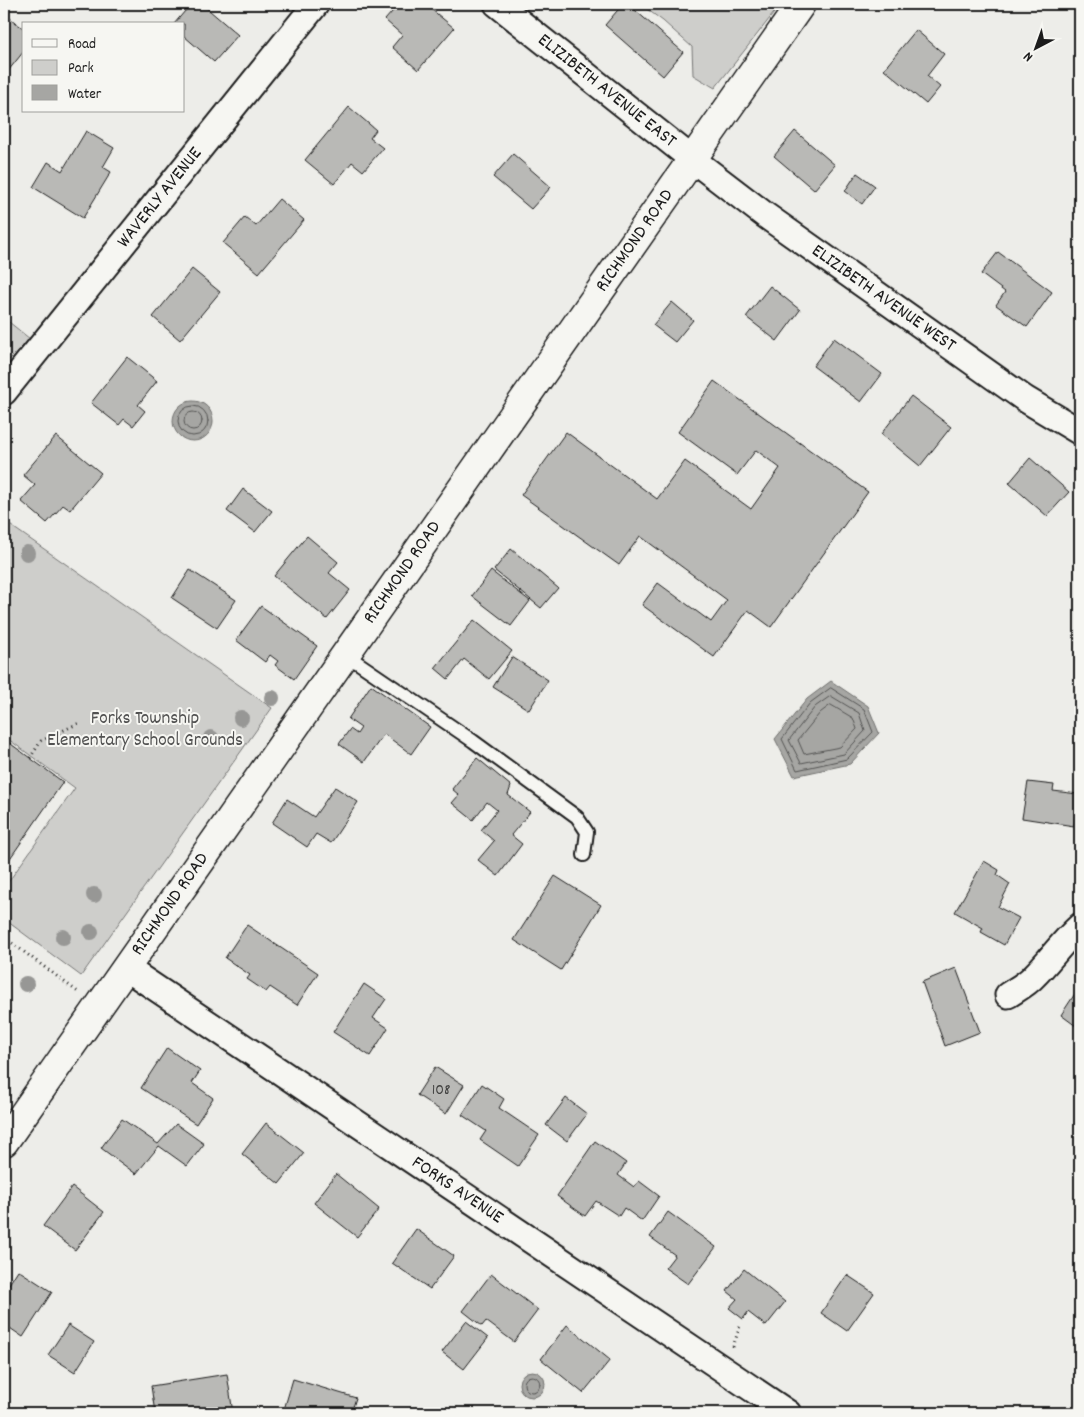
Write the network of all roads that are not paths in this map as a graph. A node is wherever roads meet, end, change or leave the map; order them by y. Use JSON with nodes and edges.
{"nodes":[{"id":1,"x":316,"y":4,"type":"edge"},
{"id":2,"x":497,"y":4,"type":"edge"},
{"id":3,"x":801,"y":4,"type":"edge"},
{"id":4,"x":692,"y":160,"type":"junction"},
{"id":5,"x":4,"y":392,"type":"edge"},
{"id":6,"x":1080,"y":432,"type":"edge"},
{"id":7,"x":345,"y":654,"type":"junction"},
{"id":8,"x":584,"y":855,"type":"dead end"},
{"id":9,"x":1080,"y":926,"type":"edge"},
{"id":10,"x":126,"y":968,"type":"junction"},
{"id":11,"x":1008,"y":995,"type":"dead end"},
{"id":12,"x":4,"y":1142,"type":"edge"},
{"id":13,"x":788,"y":1413,"type":"edge"}],
"edges":[{"from":1,"to":5,"type":"street","name":"WAVERLY AVENUE"},
{"from":2,"to":4,"type":"street","name":"ELIZIBETH AVENUE EAST"},
{"from":3,"to":4,"type":"street","name":"RICHMOND ROAD"},
{"from":4,"to":6,"type":"street","name":"ELIZIBETH AVENUE WEST"},
{"from":4,"to":7,"type":"street","name":"RICHMOND ROAD"},
{"from":7,"to":8,"type":"lane"},
{"from":7,"to":10,"type":"street","name":"RICHMOND ROAD"},
{"from":9,"to":11,"type":"street"},
{"from":10,"to":12,"type":"street","name":"RICHMOND ROAD"},
{"from":10,"to":13,"type":"street","name":"FORKS AVENUE"}]}
